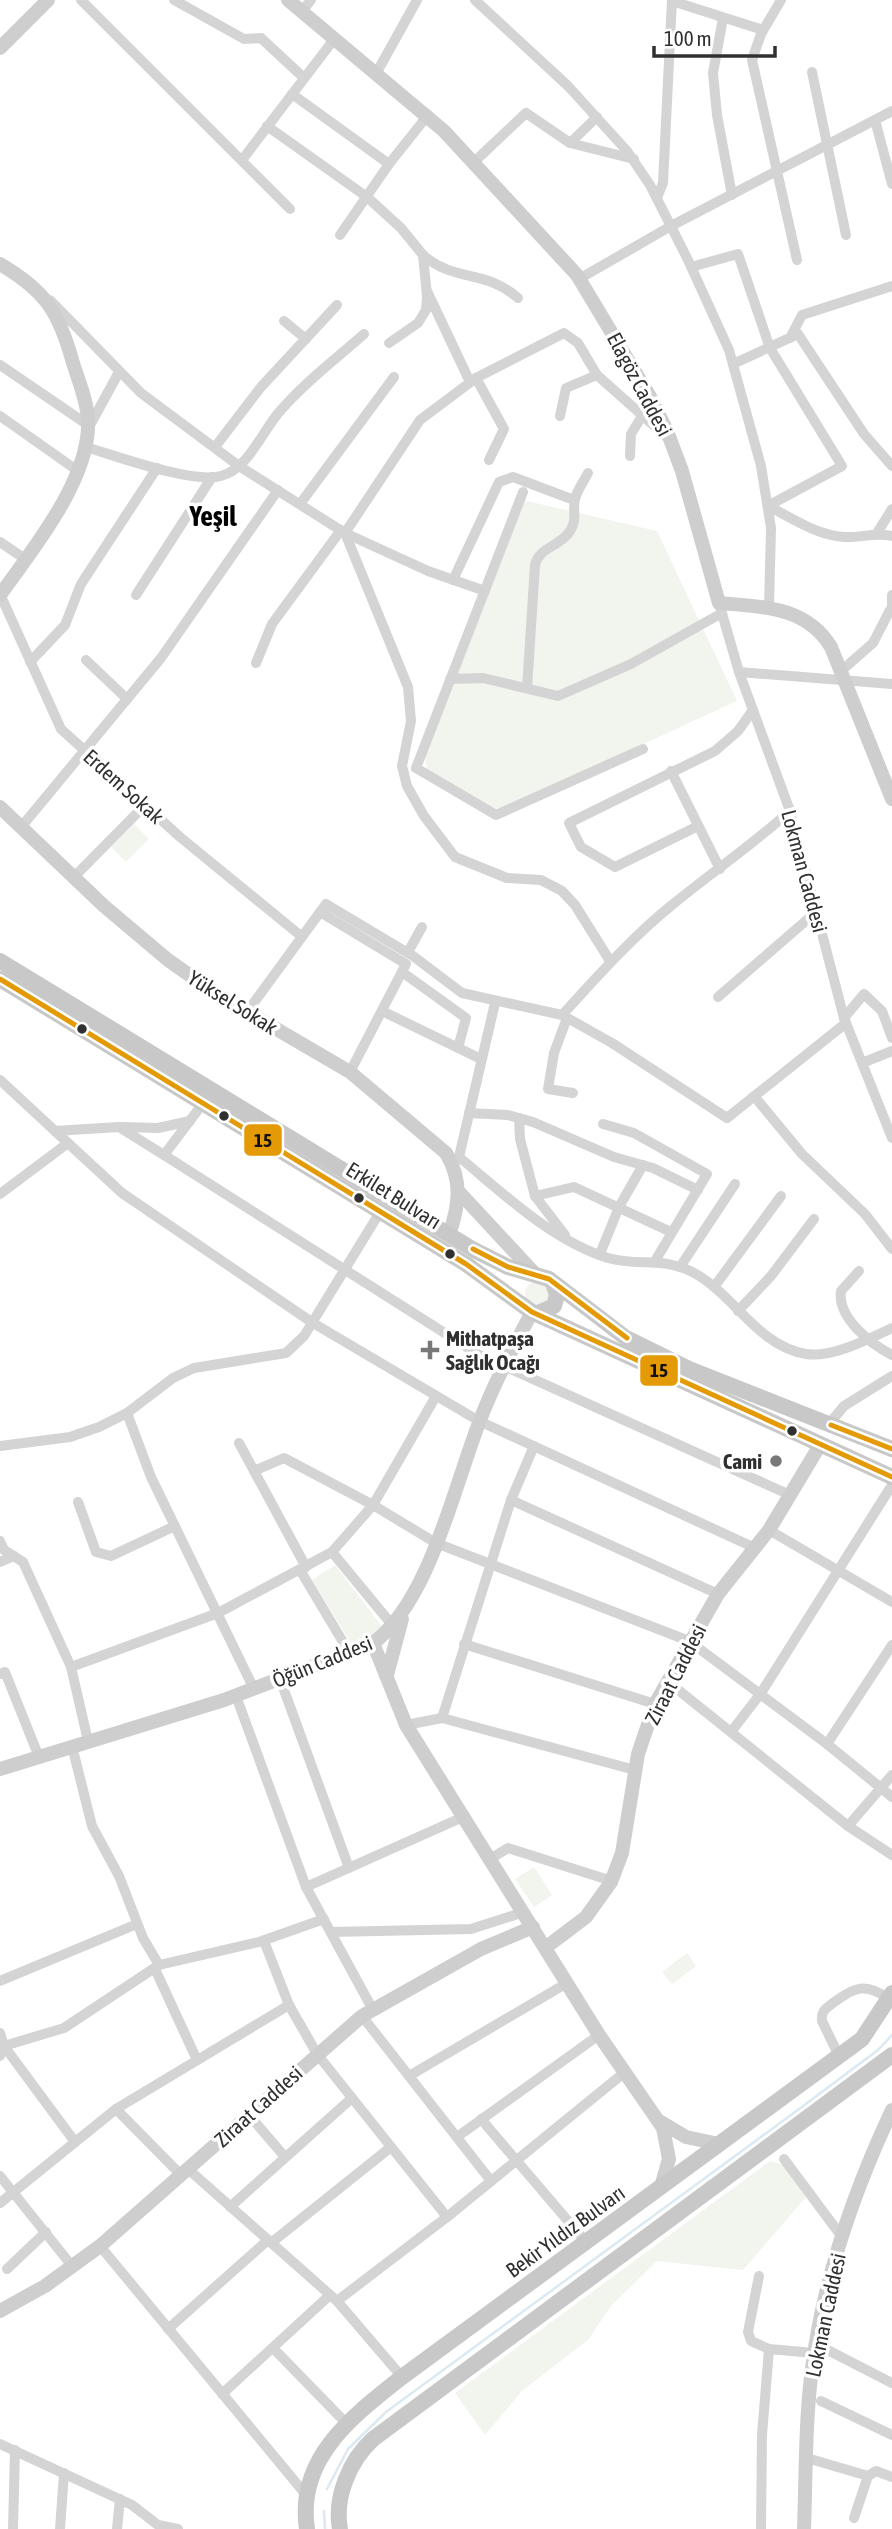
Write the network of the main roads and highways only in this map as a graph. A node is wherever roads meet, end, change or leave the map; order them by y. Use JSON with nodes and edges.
{"nodes":[{"id":1,"x":0,"y":961,"type":"edge"},
{"id":2,"x":0,"y":979,"type":"edge"},
{"id":3,"x":537,"y":1276,"type":"junction"},
{"id":4,"x":554,"y":1283,"type":"junction"},
{"id":5,"x":586,"y":1307,"type":"junction"},
{"id":6,"x":531,"y":1310,"type":"junction"},
{"id":7,"x":570,"y":1327,"type":"junction"},
{"id":8,"x":892,"y":1449,"type":"edge"},
{"id":9,"x":892,"y":1477,"type":"edge"},
{"id":10,"x":891,"y":1996,"type":"edge"},
{"id":11,"x":892,"y":2055,"type":"edge"},
{"id":12,"x":307,"y":2529,"type":"edge"},
{"id":13,"x":340,"y":2529,"type":"edge"}],
"edges":[{"from":1,"to":3,"type":"main road","name":"Erkilet Bulvarı"},
{"from":2,"to":6,"type":"main road","name":"Erkilet Bulvarı"},
{"from":3,"to":4,"type":"main road","name":"Erkilet Bulvarı"},
{"from":3,"to":6,"type":"main road"},
{"from":4,"to":5,"type":"main road","name":"Erkilet Bulvarı"},
{"from":4,"to":6,"type":"main road"},
{"from":5,"to":7,"type":"main road"},
{"from":5,"to":8,"type":"main road","name":"Erkilet Bulvarı"},
{"from":6,"to":7,"type":"main road","name":"Erkilet Bulvarı"},
{"from":7,"to":9,"type":"main road","name":"Erkilet Bulvarı"},
{"from":10,"to":12,"type":"main road","name":"Bekir Yıldız Bulvarı"},
{"from":11,"to":13,"type":"main road"}]}
